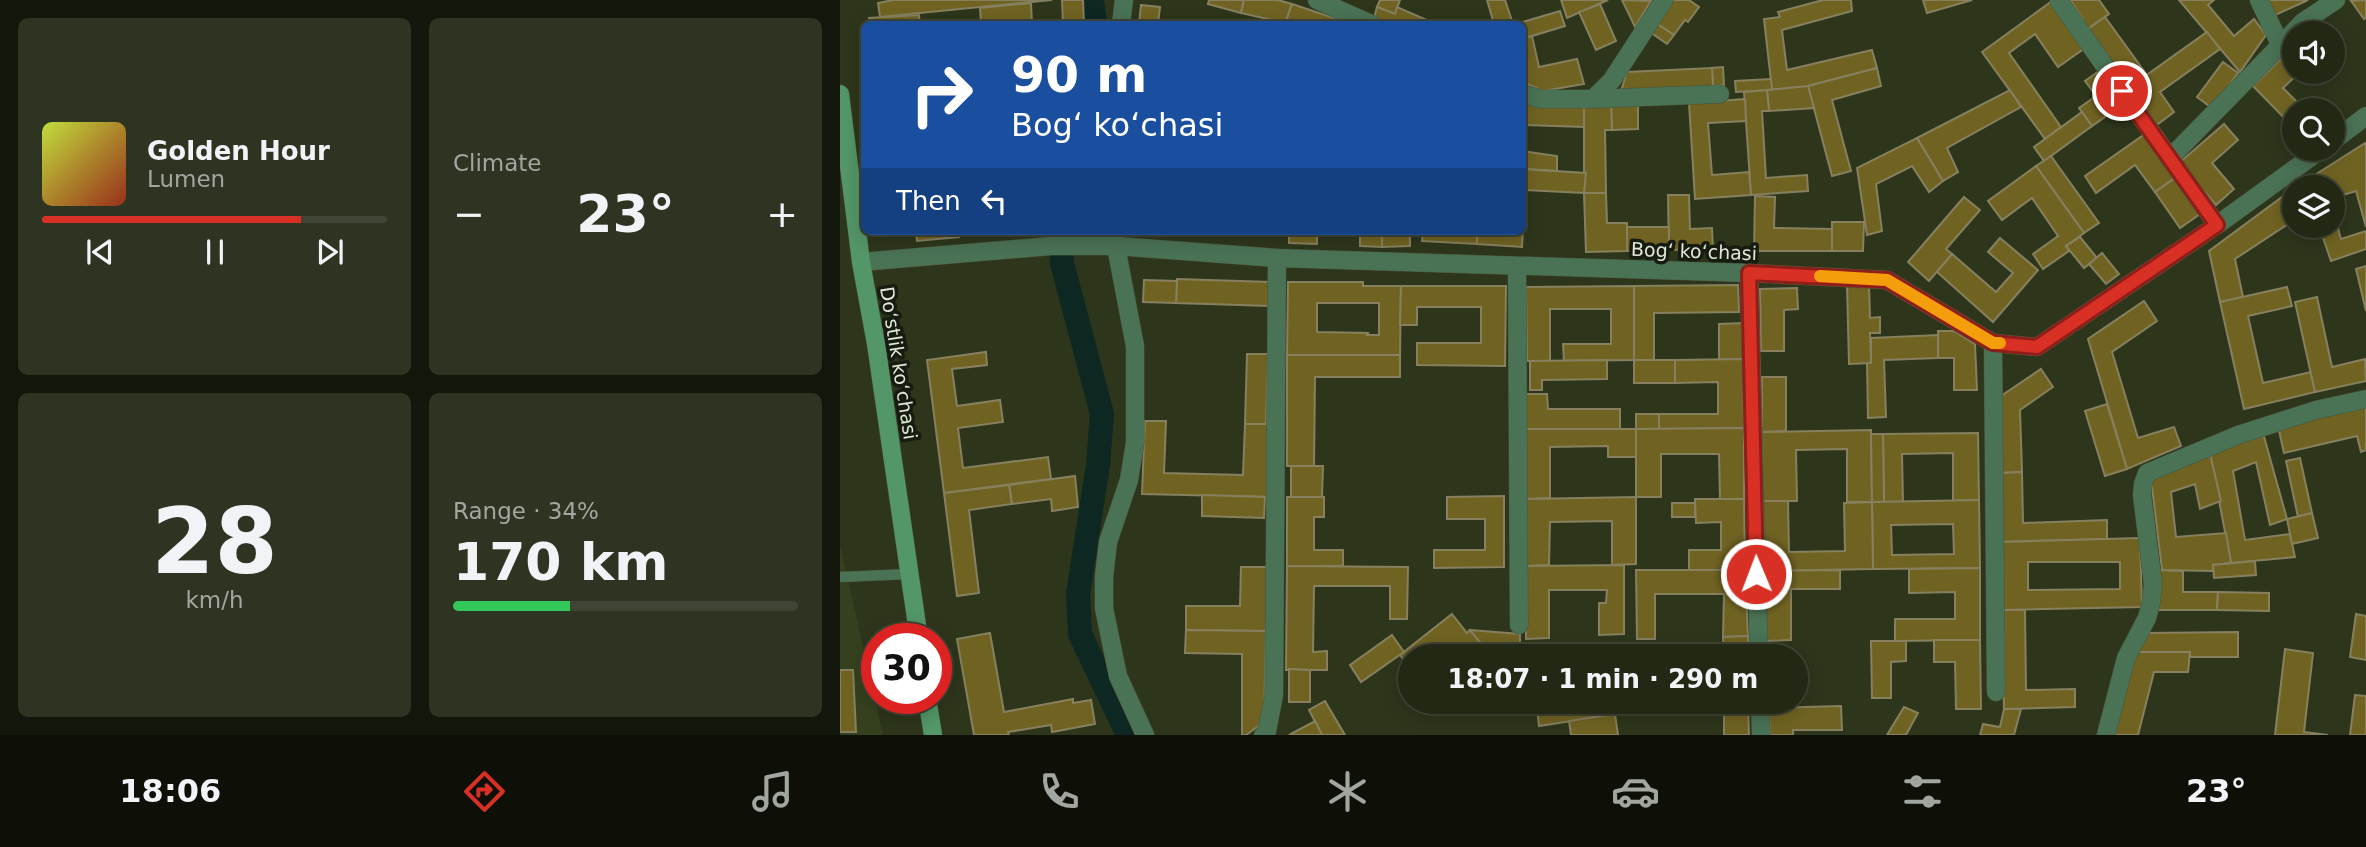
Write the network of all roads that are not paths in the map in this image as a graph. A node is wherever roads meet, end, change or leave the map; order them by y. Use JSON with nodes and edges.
{"nodes":[{"id":1,"x":1124,"y":0,"type":"edge"},
{"id":2,"x":1317,"y":0,"type":"edge"},
{"id":3,"x":1664,"y":0,"type":"edge"},
{"id":4,"x":2259,"y":0,"type":"edge"},
{"id":5,"x":2336,"y":0,"type":"edge"},
{"id":6,"x":2059,"y":1,"type":"edge"},
{"id":7,"x":1121,"y":21,"type":"edge"},
{"id":8,"x":1364,"y":21,"type":"edge"},
{"id":9,"x":2280,"y":44,"type":"junction"},
{"id":10,"x":840,"y":94,"type":"edge"},
{"id":11,"x":1720,"y":94,"type":"dead end"},
{"id":12,"x":1526,"y":95,"type":"edge"},
{"id":13,"x":1593,"y":99,"type":"junction"},
{"id":14,"x":2366,"y":117,"type":"edge"},
{"id":15,"x":2345,"y":132,"type":"edge"},
{"id":16,"x":2169,"y":159,"type":"junction"},
{"id":17,"x":2305,"y":161,"type":"edge"},
{"id":18,"x":2217,"y":225,"type":"junction"},
{"id":19,"x":1115,"y":238,"type":"edge"},
{"id":20,"x":1277,"y":258,"type":"junction"},
{"id":21,"x":861,"y":262,"type":"junction"},
{"id":22,"x":1517,"y":267,"type":"junction"},
{"id":23,"x":1749,"y":273,"type":"junction"},
{"id":24,"x":1993,"y":343,"type":"junction"},
{"id":25,"x":2366,"y":399,"type":"edge"},
{"id":26,"x":910,"y":574,"type":"junction"},
{"id":27,"x":840,"y":577,"type":"edge"},
{"id":28,"x":917,"y":623,"type":"edge"},
{"id":29,"x":1519,"y":625,"type":"dead end"},
{"id":30,"x":1759,"y":644,"type":"edge"},
{"id":31,"x":1996,"y":692,"type":"dead end"},
{"id":32,"x":930,"y":714,"type":"edge"},
{"id":33,"x":1760,"y":714,"type":"edge"},
{"id":34,"x":933,"y":735,"type":"edge"},
{"id":35,"x":1145,"y":735,"type":"edge"},
{"id":36,"x":1263,"y":735,"type":"edge"},
{"id":37,"x":1760,"y":735,"type":"edge"},
{"id":38,"x":2106,"y":735,"type":"edge"}],
"edges":[{"from":1,"to":7,"type":"street"},
{"from":2,"to":8,"type":"street"},
{"from":3,"to":13,"type":"street"},
{"from":4,"to":9,"type":"street"},
{"from":5,"to":9,"type":"street"},
{"from":6,"to":16,"type":"street"},
{"from":9,"to":16,"type":"street"},
{"from":10,"to":21,"type":"street","name":"Doʻstlik koʻchasi"},
{"from":11,"to":13,"type":"street"},
{"from":12,"to":13,"type":"street"},
{"from":14,"to":15,"type":"street"},
{"from":16,"to":18,"type":"street"},
{"from":17,"to":18,"type":"street","name":"Bogʻ koʻchasi"},
{"from":18,"to":24,"type":"street","name":"Bogʻ koʻchasi"},
{"from":19,"to":20,"type":"street","name":"Bogʻ koʻchasi"},
{"from":19,"to":21,"type":"street","name":"Bogʻ koʻchasi"},
{"from":19,"to":35,"type":"street"},
{"from":20,"to":22,"type":"street","name":"Bogʻ koʻchasi"},
{"from":20,"to":36,"type":"street"},
{"from":21,"to":26,"type":"street","name":"Doʻstlik koʻchasi"},
{"from":22,"to":23,"type":"street","name":"Bogʻ koʻchasi"},
{"from":22,"to":29,"type":"street"},
{"from":23,"to":24,"type":"street","name":"Bogʻ koʻchasi"},
{"from":23,"to":30,"type":"street"},
{"from":24,"to":31,"type":"street"},
{"from":25,"to":38,"type":"street"},
{"from":26,"to":27,"type":"lane"},
{"from":26,"to":28,"type":"street","name":"Doʻstlik koʻchasi"},
{"from":32,"to":34,"type":"street"},
{"from":33,"to":37,"type":"street"}]}
